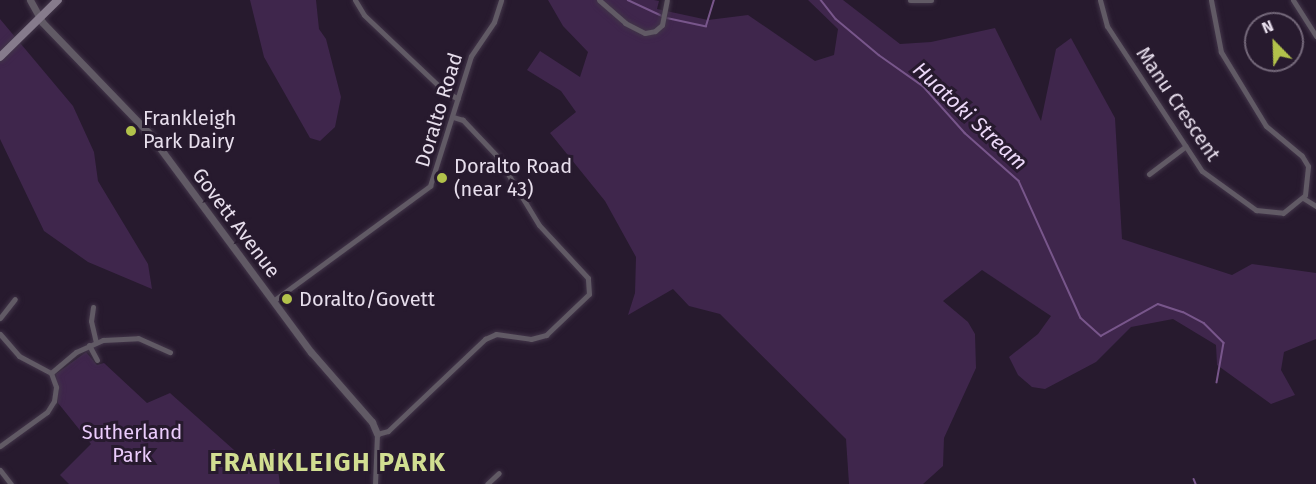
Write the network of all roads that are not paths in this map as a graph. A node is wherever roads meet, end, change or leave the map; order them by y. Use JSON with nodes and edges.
{"nodes":[{"id":1,"x":30,"y":0,"type":"edge"},
{"id":2,"x":58,"y":0,"type":"edge"},
{"id":3,"x":355,"y":0,"type":"edge"},
{"id":4,"x":501,"y":0,"type":"edge"},
{"id":5,"x":599,"y":0,"type":"edge"},
{"id":6,"x":910,"y":0,"type":"edge"},
{"id":7,"x":931,"y":0,"type":"edge"},
{"id":8,"x":1100,"y":0,"type":"edge"},
{"id":9,"x":1210,"y":0,"type":"edge"},
{"id":10,"x":1293,"y":0,"type":"edge"},
{"id":11,"x":667,"y":2,"type":"edge"},
{"id":12,"x":40,"y":18,"type":"junction"},
{"id":13,"x":1316,"y":36,"type":"edge"},
{"id":14,"x":0,"y":57,"type":"edge"},
{"id":15,"x":458,"y":99,"type":"junction"},
{"id":16,"x":453,"y":117,"type":"junction"},
{"id":17,"x":1186,"y":146,"type":"junction"},
{"id":18,"x":1149,"y":174,"type":"dead end"},
{"id":19,"x":1303,"y":198,"type":"junction"},
{"id":20,"x":1316,"y":206,"type":"edge"},
{"id":21,"x":15,"y":299,"type":"dead end"},
{"id":22,"x":273,"y":301,"type":"junction"},
{"id":23,"x":93,"y":308,"type":"dead end"},
{"id":24,"x":0,"y":318,"type":"edge"},
{"id":25,"x":0,"y":334,"type":"edge"},
{"id":26,"x":96,"y":342,"type":"junction"},
{"id":27,"x":89,"y":345,"type":"junction"},
{"id":28,"x":170,"y":352,"type":"dead end"},
{"id":29,"x":97,"y":360,"type":"dead end"},
{"id":30,"x":51,"y":373,"type":"junction"},
{"id":31,"x":376,"y":434,"type":"junction"},
{"id":32,"x":0,"y":446,"type":"edge"},
{"id":33,"x":0,"y":470,"type":"edge"},
{"id":34,"x":500,"y":473,"type":"dead end"},
{"id":35,"x":11,"y":484,"type":"edge"},
{"id":36,"x":375,"y":484,"type":"edge"},
{"id":37,"x":487,"y":484,"type":"edge"}],
"edges":[{"from":1,"to":12,"type":"street","name":"Govett Avenue"},
{"from":2,"to":12,"type":"main road"},
{"from":3,"to":15,"type":"street"},
{"from":4,"to":15,"type":"street","name":"Doralto Road"},
{"from":5,"to":11,"type":"street"},
{"from":6,"to":7,"type":"street"},
{"from":8,"to":17,"type":"street","name":"Manu Crescent"},
{"from":9,"to":19,"type":"street"},
{"from":10,"to":13,"type":"street"},
{"from":12,"to":14,"type":"main road"},
{"from":12,"to":22,"type":"street","name":"Govett Avenue"},
{"from":15,"to":16,"type":"street","name":"Doralto Road"},
{"from":16,"to":22,"type":"street","name":"Doralto Road"},
{"from":16,"to":31,"type":"street"},
{"from":17,"to":18,"type":"street"},
{"from":17,"to":19,"type":"street","name":"Manu Crescent"},
{"from":19,"to":20,"type":"street"},
{"from":21,"to":24,"type":"street"},
{"from":22,"to":31,"type":"street","name":"Govett Avenue"},
{"from":23,"to":26,"type":"street"},
{"from":25,"to":30,"type":"street"},
{"from":26,"to":27,"type":"street"},
{"from":26,"to":28,"type":"street"},
{"from":27,"to":29,"type":"street"},
{"from":27,"to":30,"type":"street"},
{"from":30,"to":32,"type":"street"},
{"from":31,"to":36,"type":"street"},
{"from":33,"to":35,"type":"street"},
{"from":34,"to":37,"type":"street"}]}
